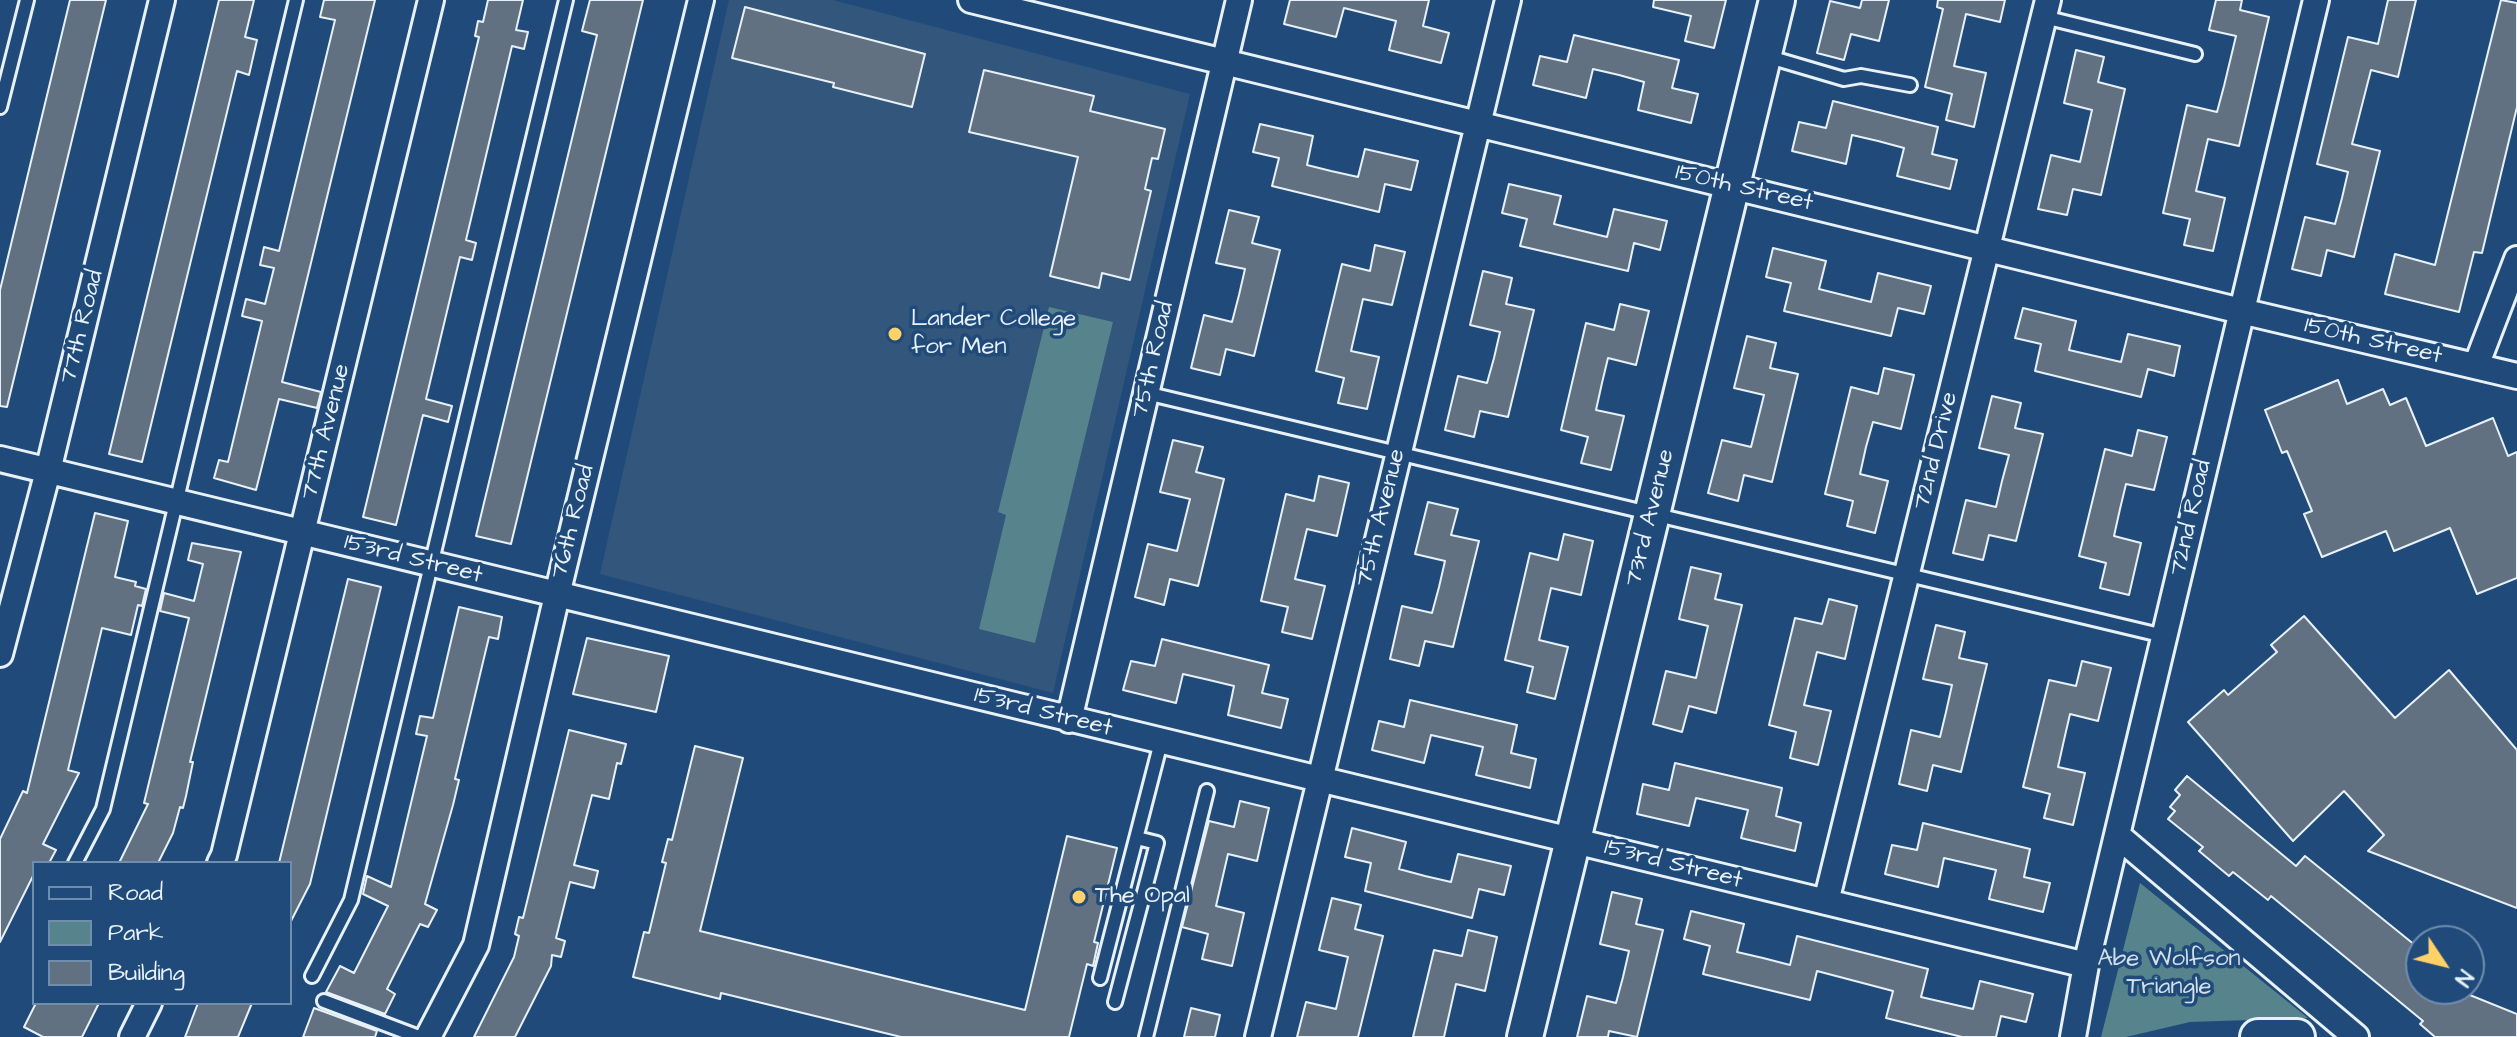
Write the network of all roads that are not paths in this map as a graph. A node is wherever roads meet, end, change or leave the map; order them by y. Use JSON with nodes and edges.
{"nodes":[{"id":1,"x":27,"y":0,"type":"edge"},
{"id":2,"x":162,"y":0,"type":"edge"},
{"id":3,"x":296,"y":0,"type":"edge"},
{"id":4,"x":431,"y":0,"type":"edge"},
{"id":5,"x":566,"y":0,"type":"edge"},
{"id":6,"x":701,"y":0,"type":"edge"},
{"id":7,"x":971,"y":0,"type":"edge"},
{"id":8,"x":1239,"y":0,"type":"edge"},
{"id":9,"x":1508,"y":0,"type":"edge"},
{"id":10,"x":1777,"y":0,"type":"edge"},
{"id":11,"x":2316,"y":0,"type":"edge"},
{"id":12,"x":2046,"y":9,"type":"edge"},
{"id":13,"x":2195,"y":54,"type":"dead end"},
{"id":14,"x":1764,"y":55,"type":"junction"},
{"id":15,"x":1224,"y":62,"type":"junction"},
{"id":16,"x":1910,"y":85,"type":"dead end"},
{"id":17,"x":0,"y":107,"type":"edge"},
{"id":18,"x":1477,"y":125,"type":"junction"},
{"id":19,"x":1732,"y":186,"type":"junction"},
{"id":20,"x":1987,"y":247,"type":"junction"},
{"id":21,"x":2517,"y":259,"type":"edge"},
{"id":22,"x":2241,"y":311,"type":"junction"},
{"id":23,"x":2476,"y":366,"type":"junction"},
{"id":24,"x":2517,"y":376,"type":"edge"},
{"id":25,"x":1146,"y":393,"type":"junction"},
{"id":26,"x":1398,"y":453,"type":"junction"},
{"id":27,"x":0,"y":459,"type":"edge"},
{"id":28,"x":48,"y":471,"type":"junction"},
{"id":29,"x":177,"y":502,"type":"junction"},
{"id":30,"x":1652,"y":513,"type":"junction"},
{"id":31,"x":302,"y":533,"type":"junction"},
{"id":32,"x":431,"y":564,"type":"junction"},
{"id":33,"x":1906,"y":574,"type":"junction"},
{"id":34,"x":557,"y":595,"type":"junction"},
{"id":35,"x":2164,"y":636,"type":"junction"},
{"id":36,"x":0,"y":654,"type":"edge"},
{"id":37,"x":1069,"y":720,"type":"junction"},
{"id":38,"x":1161,"y":742,"type":"junction"},
{"id":39,"x":1319,"y":779,"type":"junction"},
{"id":40,"x":1207,"y":791,"type":"dead end"},
{"id":41,"x":2117,"y":835,"type":"junction"},
{"id":42,"x":1137,"y":838,"type":"junction"},
{"id":43,"x":1573,"y":840,"type":"junction"},
{"id":44,"x":76,"y":861,"type":"edge"},
{"id":45,"x":220,"y":861,"type":"edge"},
{"id":46,"x":1826,"y":902,"type":"junction"},
{"id":47,"x":2086,"y":965,"type":"junction"},
{"id":48,"x":312,"y":976,"type":"dead end"},
{"id":49,"x":1100,"y":978,"type":"dead end"},
{"id":50,"x":324,"y":1001,"type":"dead end"},
{"id":51,"x":1115,"y":1002,"type":"dead end"},
{"id":52,"x":148,"y":1005,"type":"edge"},
{"id":53,"x":132,"y":1037,"type":"edge"},
{"id":54,"x":419,"y":1037,"type":"edge"},
{"id":55,"x":428,"y":1037,"type":"edge"},
{"id":56,"x":1146,"y":1037,"type":"edge"},
{"id":57,"x":1258,"y":1037,"type":"edge"},
{"id":58,"x":1525,"y":1037,"type":"edge"},
{"id":59,"x":2073,"y":1037,"type":"edge"},
{"id":60,"x":2258,"y":1037,"type":"edge"},
{"id":61,"x":2297,"y":1037,"type":"edge"},
{"id":62,"x":2356,"y":1037,"type":"edge"}],
"edges":[{"from":1,"to":17,"type":"lane"},
{"from":2,"to":28,"type":"street","name":"77th Road"},
{"from":3,"to":29,"type":"lane"},
{"from":4,"to":31,"type":"street","name":"77th Avenue"},
{"from":5,"to":32,"type":"lane"},
{"from":6,"to":34,"type":"street","name":"76th Road"},
{"from":7,"to":15,"type":"street","name":"150th Street"},
{"from":8,"to":15,"type":"street","name":"75th Road"},
{"from":9,"to":18,"type":"street","name":"75th Avenue"},
{"from":10,"to":14,"type":"street","name":"73rd Avenue"},
{"from":11,"to":22,"type":"street","name":"72nd Road"},
{"from":12,"to":13,"type":"lane"},
{"from":12,"to":20,"type":"street","name":"72nd Drive"},
{"from":14,"to":16,"type":"lane"},
{"from":14,"to":19,"type":"street","name":"73rd Avenue"},
{"from":15,"to":18,"type":"street","name":"150th Street"},
{"from":15,"to":25,"type":"street","name":"75th Road"},
{"from":18,"to":19,"type":"street","name":"150th Street"},
{"from":18,"to":26,"type":"street","name":"75th Avenue"},
{"from":19,"to":20,"type":"street","name":"150th Street"},
{"from":19,"to":30,"type":"street","name":"73rd Avenue"},
{"from":20,"to":22,"type":"street","name":"150th Street"},
{"from":20,"to":33,"type":"street","name":"72nd Drive"},
{"from":21,"to":23,"type":"street"},
{"from":22,"to":23,"type":"street","name":"150th Street"},
{"from":22,"to":35,"type":"street","name":"72nd Road"},
{"from":23,"to":24,"type":"street","name":"150th Street"},
{"from":25,"to":26,"type":"lane"},
{"from":25,"to":37,"type":"street","name":"75th Road"},
{"from":26,"to":30,"type":"lane"},
{"from":26,"to":39,"type":"street","name":"75th Avenue"},
{"from":27,"to":28,"type":"street","name":"153rd Street"},
{"from":28,"to":29,"type":"street","name":"153rd Street"},
{"from":28,"to":36,"type":"street","name":"77th Road"},
{"from":29,"to":31,"type":"street","name":"153rd Street"},
{"from":29,"to":44,"type":"lane"},
{"from":30,"to":33,"type":"lane"},
{"from":30,"to":43,"type":"street","name":"73rd Avenue"},
{"from":31,"to":32,"type":"street","name":"153rd Street"},
{"from":31,"to":45,"type":"street","name":"77th Avenue"},
{"from":32,"to":34,"type":"street","name":"153rd Street"},
{"from":32,"to":48,"type":"lane"},
{"from":33,"to":35,"type":"lane"},
{"from":33,"to":46,"type":"street","name":"72nd Drive"},
{"from":34,"to":37,"type":"street","name":"153rd Street"},
{"from":34,"to":55,"type":"street","name":"76th Road"},
{"from":35,"to":41,"type":"street","name":"72nd Road"},
{"from":37,"to":38,"type":"street","name":"153rd Street"},
{"from":38,"to":39,"type":"street","name":"153rd Street"},
{"from":38,"to":42,"type":"lane"},
{"from":39,"to":43,"type":"street","name":"153rd Street"},
{"from":39,"to":57,"type":"street","name":"75th Avenue"},
{"from":40,"to":56,"type":"lane"},
{"from":41,"to":47,"type":"street","name":"72nd Road"},
{"from":41,"to":62,"type":"street"},
{"from":42,"to":49,"type":"lane"},
{"from":42,"to":51,"type":"lane"},
{"from":43,"to":46,"type":"street","name":"153rd Street"},
{"from":43,"to":58,"type":"street","name":"73rd Avenue"},
{"from":46,"to":47,"type":"street","name":"153rd Street"},
{"from":47,"to":59,"type":"street","name":"72nd Road"},
{"from":50,"to":54,"type":"lane"},
{"from":52,"to":53,"type":"street"},
{"from":60,"to":61,"type":"street"}]}
